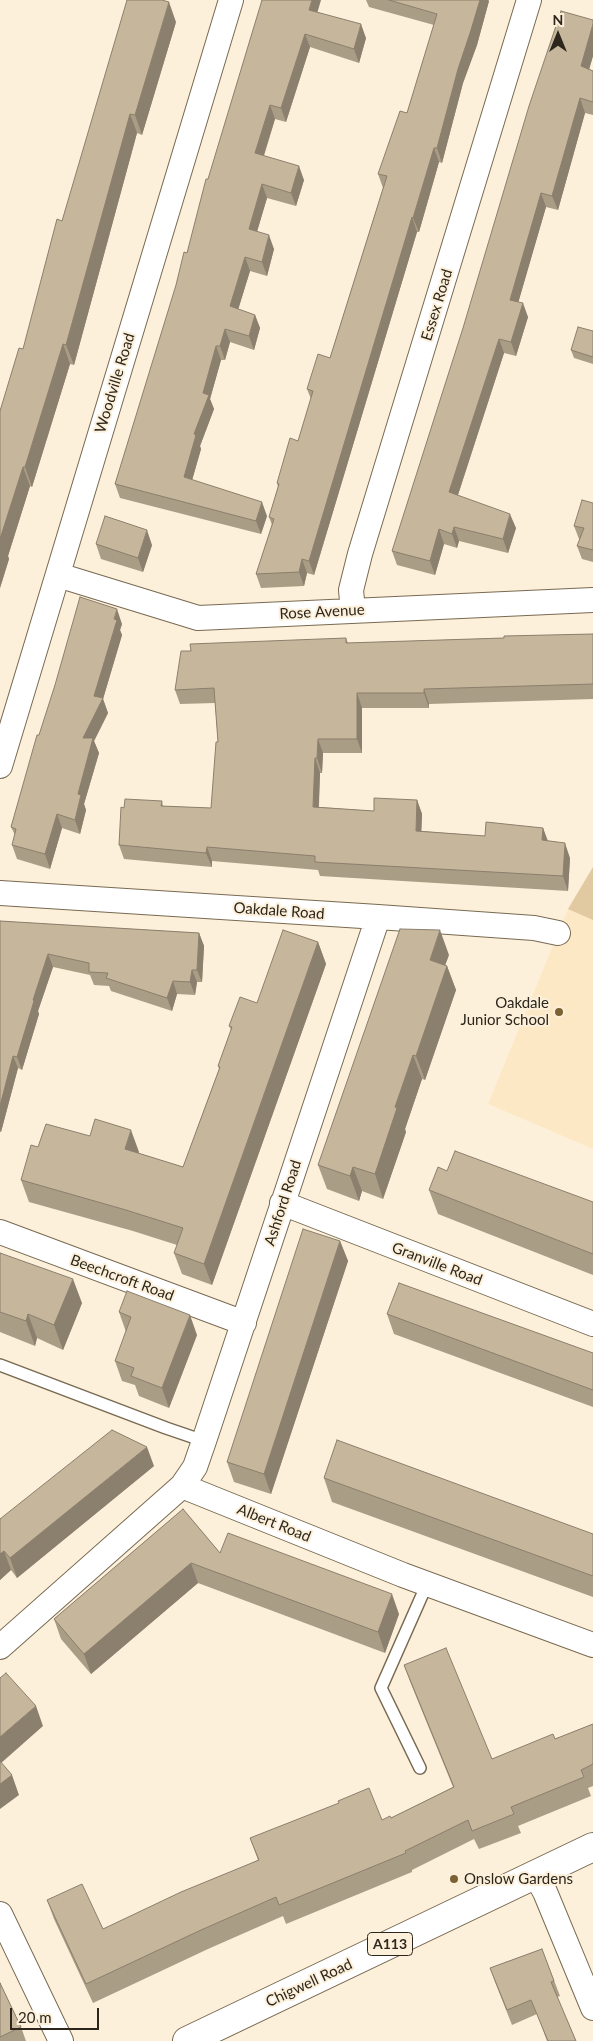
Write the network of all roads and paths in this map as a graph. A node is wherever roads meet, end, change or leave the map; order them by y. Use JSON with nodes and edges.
{"nodes":[{"id":1,"x":231,"y":0,"type":"edge"},
{"id":2,"x":530,"y":0,"type":"edge"},
{"id":3,"x":58,"y":575,"type":"junction"},
{"id":4,"x":593,"y":600,"type":"edge"},
{"id":5,"x":353,"y":611,"type":"junction"},
{"id":6,"x":0,"y":766,"type":"edge"},
{"id":7,"x":0,"y":893,"type":"edge"},
{"id":8,"x":378,"y":917,"type":"junction"},
{"id":9,"x":558,"y":933,"type":"dead end"},
{"id":10,"x":282,"y":1203,"type":"junction"},
{"id":11,"x":0,"y":1232,"type":"edge"},
{"id":12,"x":244,"y":1323,"type":"junction"},
{"id":13,"x":593,"y":1324,"type":"edge"},
{"id":14,"x":0,"y":1364,"type":"edge"},
{"id":15,"x":204,"y":1441,"type":"junction"},
{"id":16,"x":182,"y":1486,"type":"junction"},
{"id":17,"x":427,"y":1584,"type":"junction"},
{"id":18,"x":593,"y":1645,"type":"edge"},
{"id":19,"x":0,"y":1647,"type":"edge"},
{"id":20,"x":420,"y":1768,"type":"dead end"},
{"id":21,"x":593,"y":1847,"type":"edge"},
{"id":22,"x":536,"y":1876,"type":"junction"},
{"id":23,"x":0,"y":1914,"type":"edge"},
{"id":24,"x":593,"y":2008,"type":"edge"},
{"id":25,"x":190,"y":2040,"type":"edge"},
{"id":26,"x":61,"y":2041,"type":"edge"}],
"edges":[{"from":1,"to":3,"type":"street","name":"Woodville Road"},
{"from":2,"to":5,"type":"street","name":"Essex Road"},
{"from":3,"to":5,"type":"street","name":"Rose Avenue"},
{"from":3,"to":6,"type":"street","name":"Woodville Road"},
{"from":4,"to":5,"type":"street","name":"Rose Avenue"},
{"from":7,"to":8,"type":"street","name":"Oakdale Road"},
{"from":8,"to":9,"type":"street","name":"Oakdale Road"},
{"from":8,"to":10,"type":"street","name":"Ashford Road"},
{"from":10,"to":12,"type":"street","name":"Ashford Road"},
{"from":10,"to":13,"type":"street","name":"Granville Road"},
{"from":11,"to":12,"type":"street","name":"Beechcroft Road"},
{"from":12,"to":15,"type":"street","name":"Ashford Road"},
{"from":14,"to":15,"type":"lane"},
{"from":15,"to":16,"type":"street","name":"Ashford Road"},
{"from":16,"to":17,"type":"street","name":"Albert Road"},
{"from":16,"to":19,"type":"street"},
{"from":17,"to":18,"type":"street","name":"Albert Road"},
{"from":17,"to":20,"type":"lane"},
{"from":21,"to":22,"type":"main road","name":"Chigwell Road","number":"A113"},
{"from":22,"to":24,"type":"street"},
{"from":22,"to":25,"type":"main road","name":"Chigwell Road","number":"A113"},
{"from":23,"to":26,"type":"street"}]}
